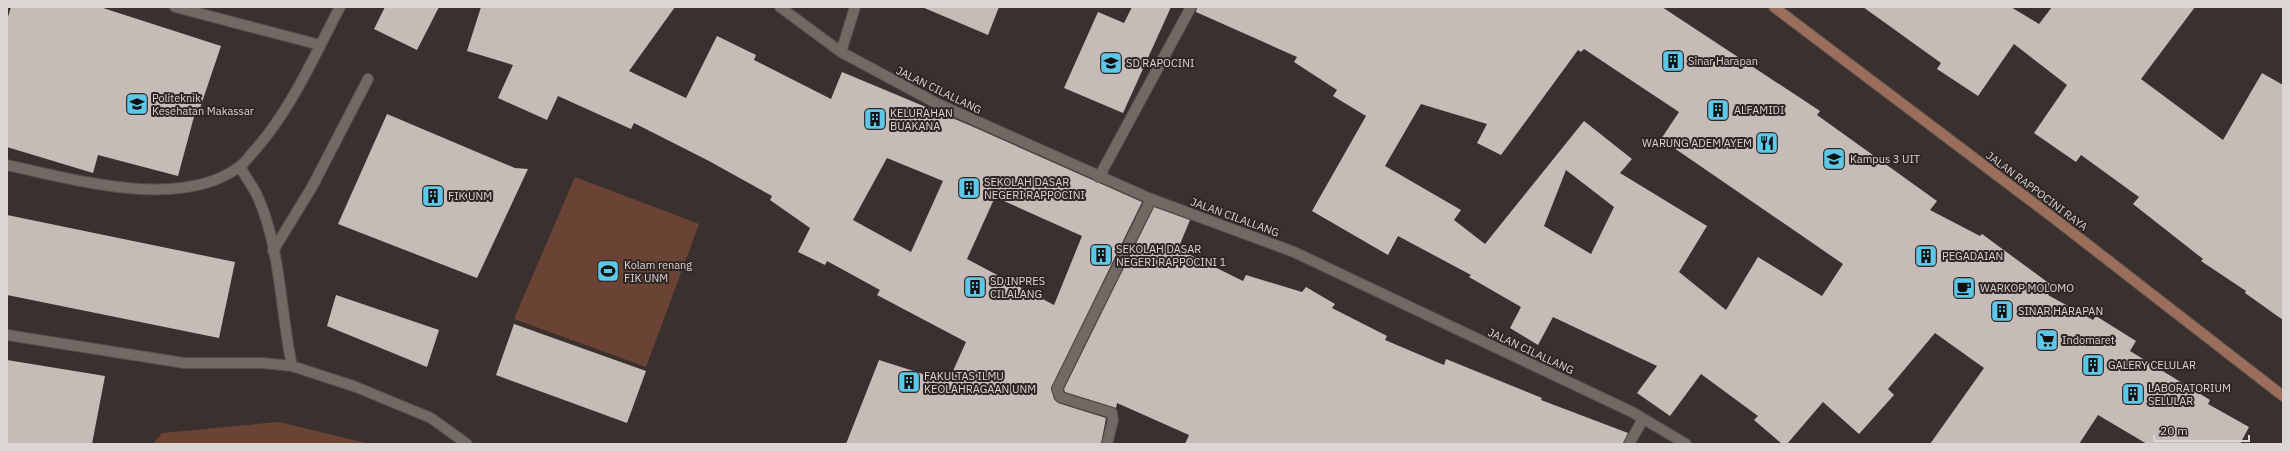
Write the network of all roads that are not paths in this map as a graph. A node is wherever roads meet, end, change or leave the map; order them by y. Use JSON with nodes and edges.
{"nodes":[{"id":1,"x":175,"y":7,"type":"edge"},
{"id":2,"x":340,"y":7,"type":"edge"},
{"id":3,"x":780,"y":7,"type":"edge"},
{"id":4,"x":856,"y":7,"type":"edge"},
{"id":5,"x":1191,"y":7,"type":"edge"},
{"id":6,"x":1774,"y":7,"type":"edge"},
{"id":7,"x":320,"y":45,"type":"junction"},
{"id":8,"x":842,"y":52,"type":"junction"},
{"id":9,"x":368,"y":79,"type":"dead end"},
{"id":10,"x":7,"y":165,"type":"edge"},
{"id":11,"x":240,"y":167,"type":"junction"},
{"id":12,"x":1099,"y":177,"type":"junction"},
{"id":13,"x":1151,"y":199,"type":"junction"},
{"id":14,"x":273,"y":251,"type":"junction"},
{"id":15,"x":7,"y":335,"type":"edge"},
{"id":16,"x":292,"y":366,"type":"junction"},
{"id":17,"x":2283,"y":396,"type":"edge"},
{"id":18,"x":1643,"y":419,"type":"junction"},
{"id":19,"x":467,"y":444,"type":"edge"},
{"id":20,"x":1107,"y":444,"type":"edge"},
{"id":21,"x":1629,"y":444,"type":"edge"},
{"id":22,"x":1686,"y":444,"type":"edge"}],
"edges":[{"from":1,"to":7,"type":"street"},
{"from":2,"to":7,"type":"street"},
{"from":3,"to":8,"type":"street","name":"JALAN CILALLANG"},
{"from":4,"to":8,"type":"street"},
{"from":5,"to":12,"type":"street"},
{"from":6,"to":17,"type":"main road","name":"JALAN RAPPOCINI RAYA"},
{"from":7,"to":11,"type":"street"},
{"from":8,"to":12,"type":"street","name":"JALAN CILALLANG"},
{"from":9,"to":14,"type":"street"},
{"from":10,"to":11,"type":"street"},
{"from":11,"to":14,"type":"street"},
{"from":12,"to":13,"type":"street","name":"JALAN CILALLANG"},
{"from":13,"to":18,"type":"street","name":"JALAN CILALLANG"},
{"from":13,"to":20,"type":"street"},
{"from":14,"to":16,"type":"street"},
{"from":15,"to":16,"type":"street"},
{"from":16,"to":19,"type":"street"},
{"from":18,"to":21,"type":"street"},
{"from":18,"to":22,"type":"street","name":"JALAN CILALLANG"}]}
